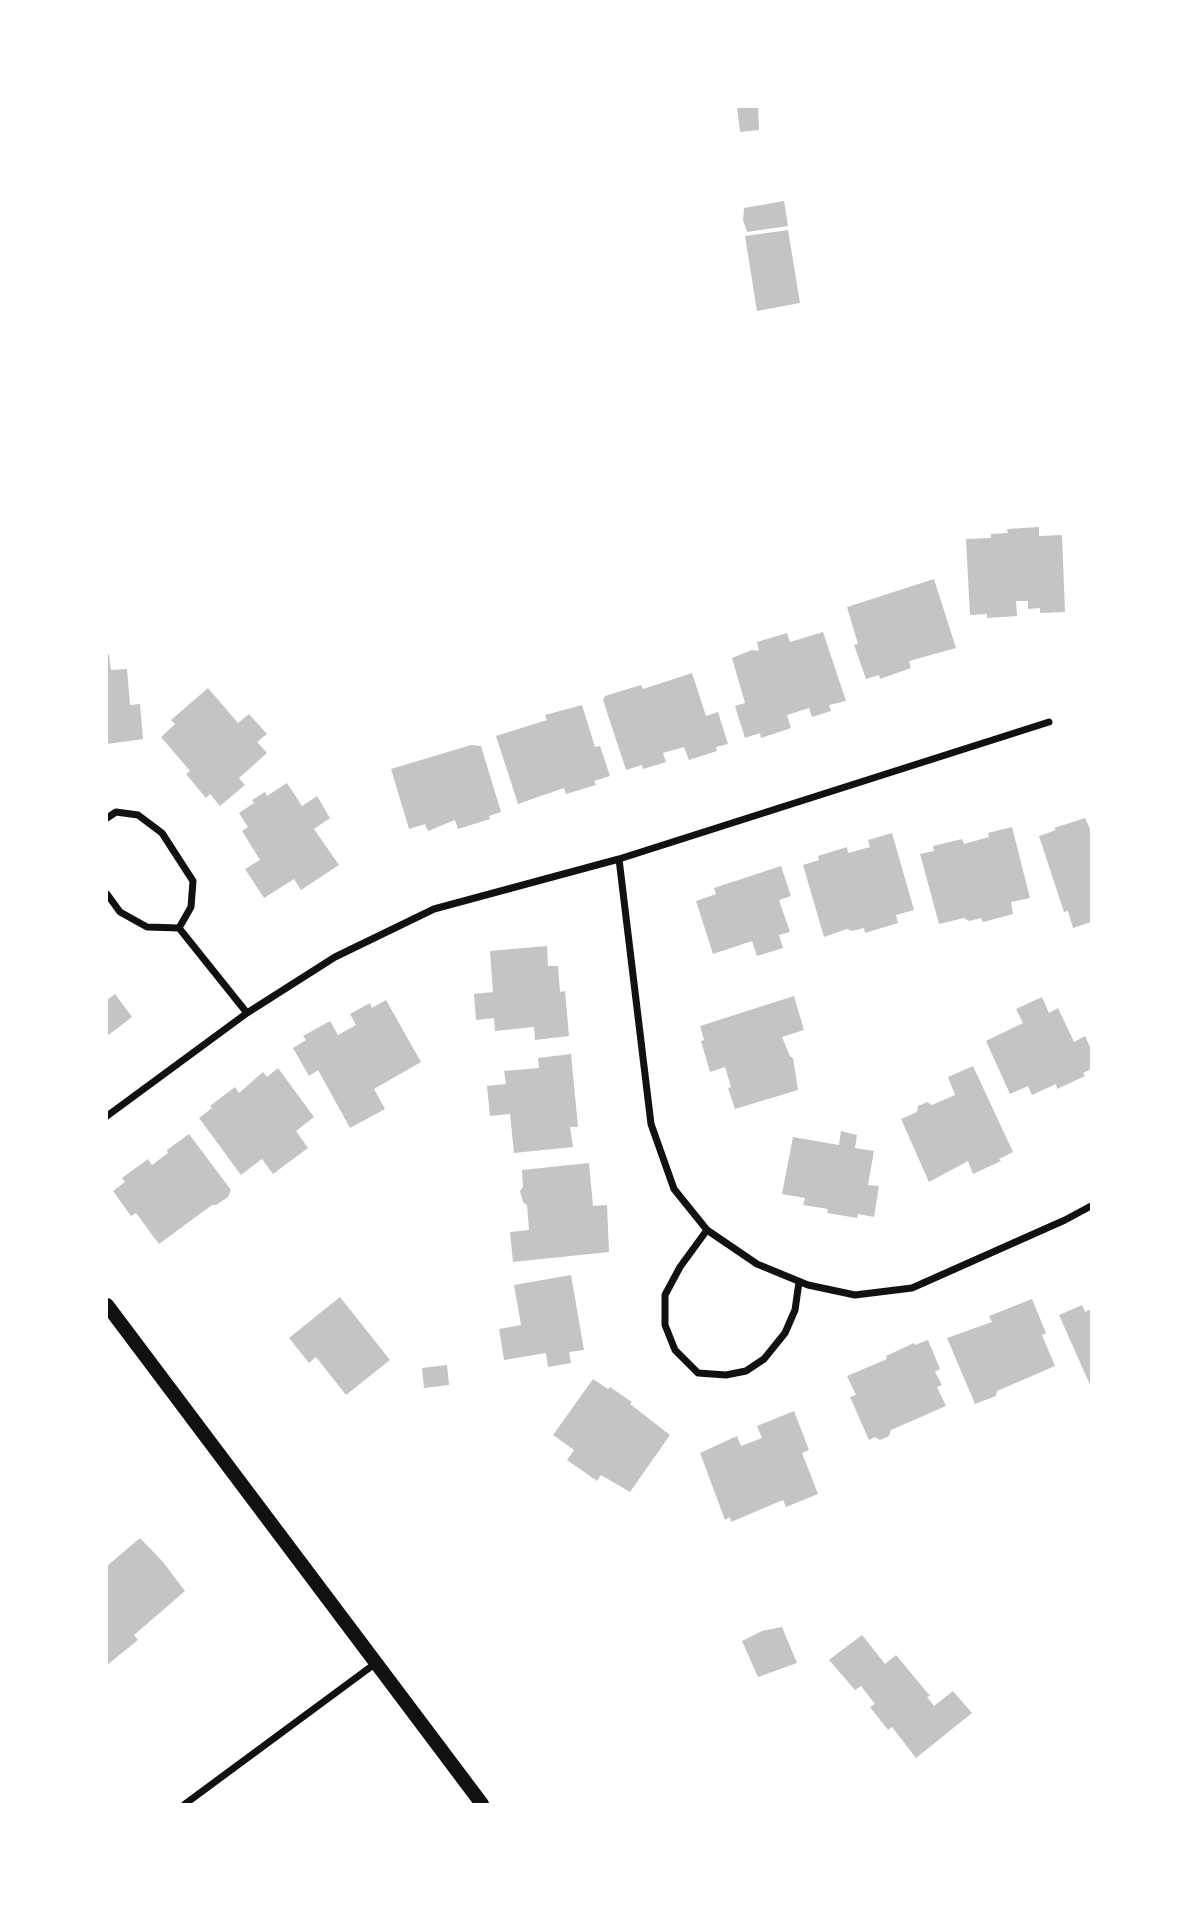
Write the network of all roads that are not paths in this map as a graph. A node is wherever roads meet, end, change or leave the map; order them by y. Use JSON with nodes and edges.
{"nodes":[{"id":1,"x":1049,"y":722,"type":"dead end"},
{"id":2,"x":107,"y":818,"type":"edge"},
{"id":3,"x":618,"y":859,"type":"junction"},
{"id":4,"x":107,"y":894,"type":"edge"},
{"id":5,"x":179,"y":928,"type":"junction"},
{"id":6,"x":247,"y":1013,"type":"junction"},
{"id":7,"x":107,"y":1116,"type":"edge"},
{"id":8,"x":1091,"y":1206,"type":"edge"},
{"id":9,"x":707,"y":1230,"type":"junction"},
{"id":10,"x":799,"y":1282,"type":"junction"},
{"id":11,"x":107,"y":1305,"type":"edge"},
{"id":12,"x":376,"y":1663,"type":"junction"},
{"id":13,"x":186,"y":1804,"type":"edge"},
{"id":14,"x":482,"y":1804,"type":"edge"}],
"edges":[{"from":1,"to":3,"type":"street"},
{"from":2,"to":5,"type":"street"},
{"from":3,"to":6,"type":"street"},
{"from":3,"to":9,"type":"street"},
{"from":4,"to":5,"type":"street"},
{"from":5,"to":6,"type":"street"},
{"from":6,"to":7,"type":"street"},
{"from":8,"to":10,"type":"street"},
{"from":9,"to":10,"type":"street"},
{"from":9,"to":10,"type":"street"},
{"from":11,"to":12,"type":"main road"},
{"from":12,"to":13,"type":"street"},
{"from":12,"to":14,"type":"main road"}]}
